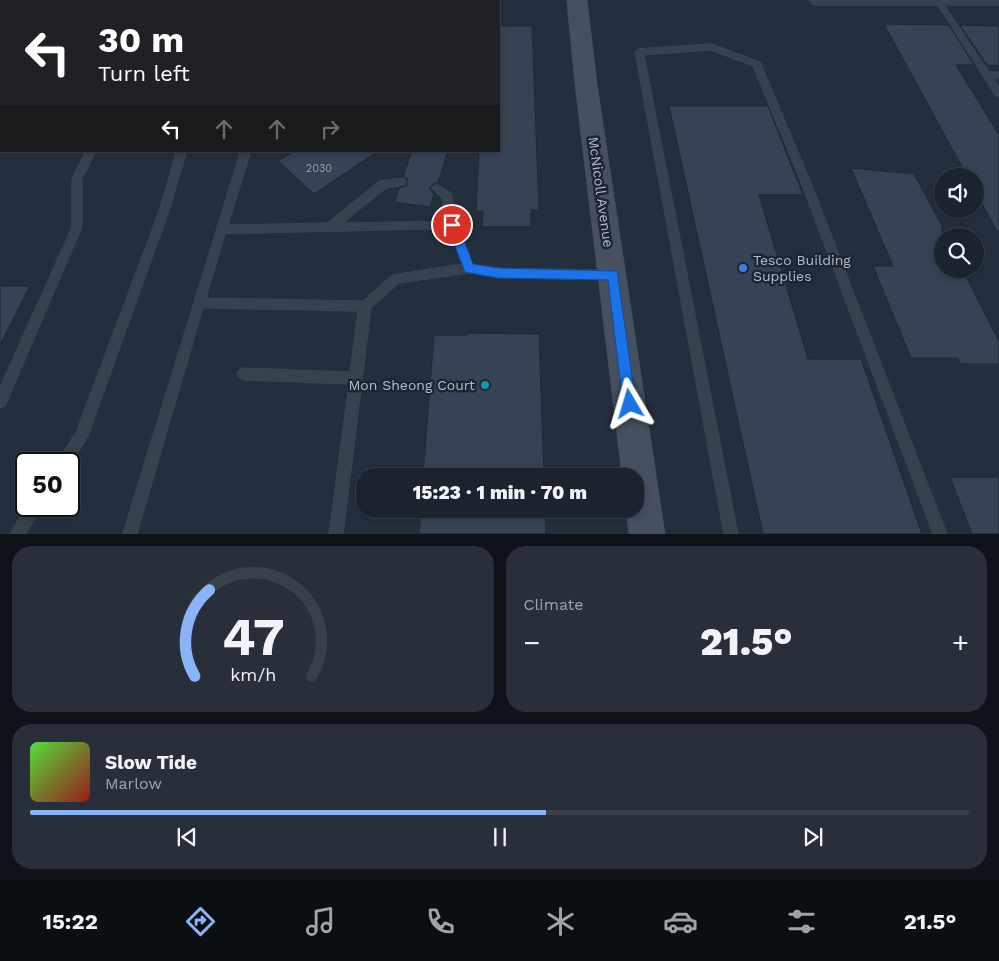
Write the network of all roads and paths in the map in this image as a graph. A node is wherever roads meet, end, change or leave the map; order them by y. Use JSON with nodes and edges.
{"nodes":[{"id":1,"x":577,"y":0,"type":"edge"},
{"id":2,"x":818,"y":0,"type":"edge"},
{"id":3,"x":999,"y":0,"type":"edge"},
{"id":4,"x":938,"y":1,"type":"edge"},
{"id":5,"x":986,"y":75,"type":"junction"},
{"id":6,"x":999,"y":75,"type":"edge"},
{"id":7,"x":999,"y":94,"type":"edge"},
{"id":8,"x":90,"y":152,"type":"edge"},
{"id":9,"x":182,"y":152,"type":"edge"},
{"id":10,"x":246,"y":152,"type":"edge"},
{"id":11,"x":401,"y":182,"type":"dead end"},
{"id":12,"x":436,"y":188,"type":"dead end"},
{"id":13,"x":452,"y":225,"type":"junction"},
{"id":14,"x":329,"y":228,"type":"junction"},
{"id":15,"x":221,"y":230,"type":"junction"},
{"id":16,"x":469,"y":268,"type":"junction"},
{"id":17,"x":613,"y":275,"type":"junction"},
{"id":18,"x":200,"y":303,"type":"junction"},
{"id":19,"x":366,"y":306,"type":"junction"},
{"id":20,"x":243,"y":374,"type":"dead end"},
{"id":21,"x":356,"y":378,"type":"junction"},
{"id":22,"x":0,"y":402,"type":"edge"},
{"id":23,"x":71,"y":452,"type":"edge"},
{"id":24,"x":28,"y":517,"type":"edge"},
{"id":25,"x":17,"y":534,"type":"edge"},
{"id":26,"x":130,"y":534,"type":"edge"},
{"id":27,"x":336,"y":534,"type":"edge"},
{"id":28,"x":647,"y":534,"type":"edge"},
{"id":29,"x":731,"y":534,"type":"edge"},
{"id":30,"x":940,"y":534,"type":"edge"}],
"edges":[{"from":1,"to":17,"type":"main road","name":"McNicoll Avenue"},
{"from":2,"to":4,"type":"street"},
{"from":3,"to":4,"type":"street"},
{"from":4,"to":5,"type":"lane"},
{"from":5,"to":6,"type":"lane"},
{"from":5,"to":7,"type":"lane"},
{"from":8,"to":22,"type":"lane"},
{"from":9,"to":23,"type":"lane"},
{"from":10,"to":15,"type":"lane"},
{"from":11,"to":14,"type":"lane"},
{"from":12,"to":13,"type":"lane"},
{"from":13,"to":14,"type":"lane"},
{"from":13,"to":16,"type":"lane"},
{"from":14,"to":15,"type":"lane"},
{"from":15,"to":18,"type":"lane"},
{"from":16,"to":17,"type":"lane"},
{"from":16,"to":19,"type":"lane"},
{"from":17,"to":28,"type":"main road","name":"McNicoll Avenue"},
{"from":18,"to":19,"type":"lane"},
{"from":18,"to":26,"type":"lane"},
{"from":19,"to":21,"type":"lane"},
{"from":20,"to":21,"type":"lane"},
{"from":21,"to":27,"type":"lane"},
{"from":24,"to":25,"type":"lane"},
{"from":29,"to":30,"type":"lane"}]}
